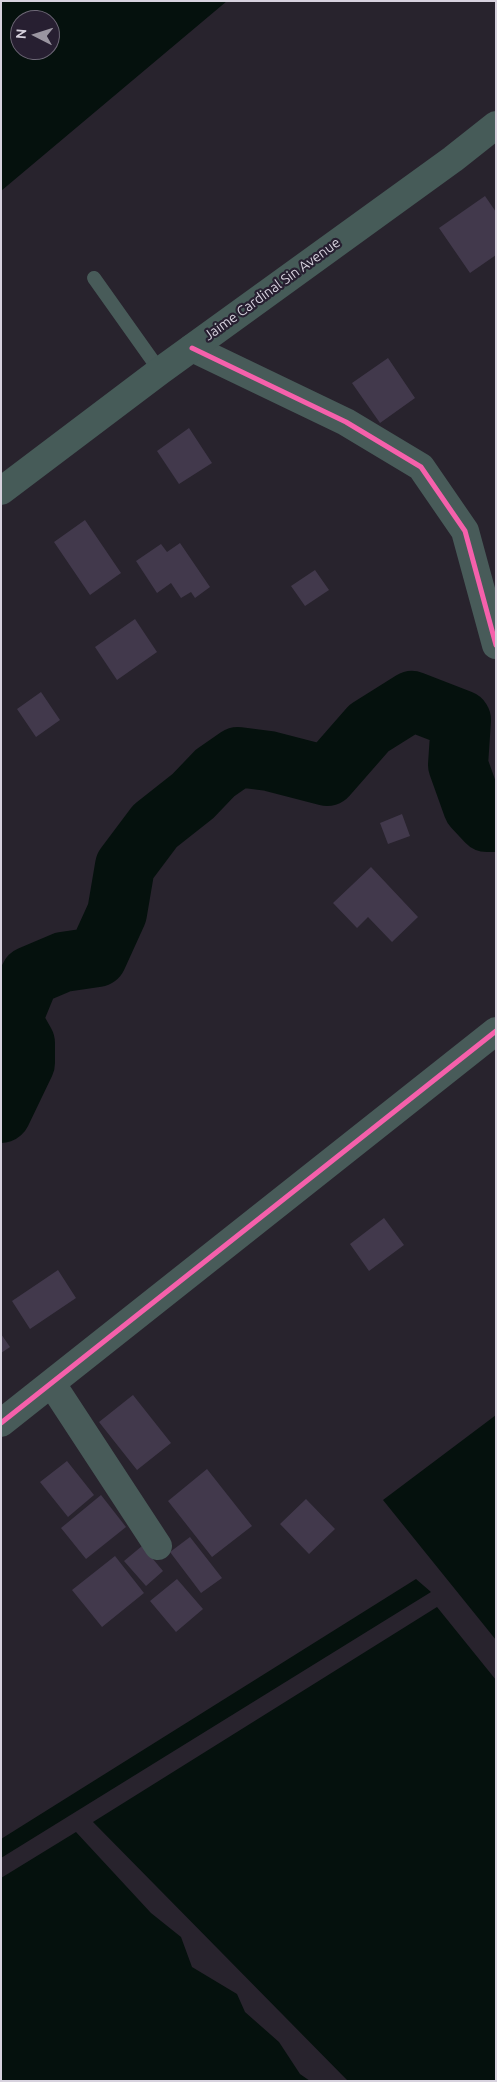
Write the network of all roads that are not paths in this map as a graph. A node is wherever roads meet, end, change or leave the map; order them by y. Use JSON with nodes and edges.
{"nodes":[{"id":1,"x":496,"y":125,"type":"edge"},
{"id":2,"x":94,"y":278,"type":"dead end"},
{"id":3,"x":192,"y":348,"type":"junction"},
{"id":4,"x":160,"y":371,"type":"junction"},
{"id":5,"x":1,"y":491,"type":"edge"},
{"id":6,"x":496,"y":645,"type":"edge"},
{"id":7,"x":495,"y":1032,"type":"edge"},
{"id":8,"x":52,"y":1384,"type":"junction"},
{"id":9,"x":1,"y":1423,"type":"edge"},
{"id":10,"x":158,"y":1546,"type":"dead end"}],
"edges":[{"from":1,"to":3,"type":"main road","name":"Jaime Cardinal Sin Avenue"},
{"from":2,"to":4,"type":"lane"},
{"from":3,"to":4,"type":"main road","name":"Jaime Cardinal Sin Avenue"},
{"from":3,"to":6,"type":"street"},
{"from":4,"to":5,"type":"main road","name":"Jaime Cardinal Sin Avenue"},
{"from":7,"to":8,"type":"street"},
{"from":8,"to":9,"type":"street"},
{"from":8,"to":10,"type":"street"}]}
